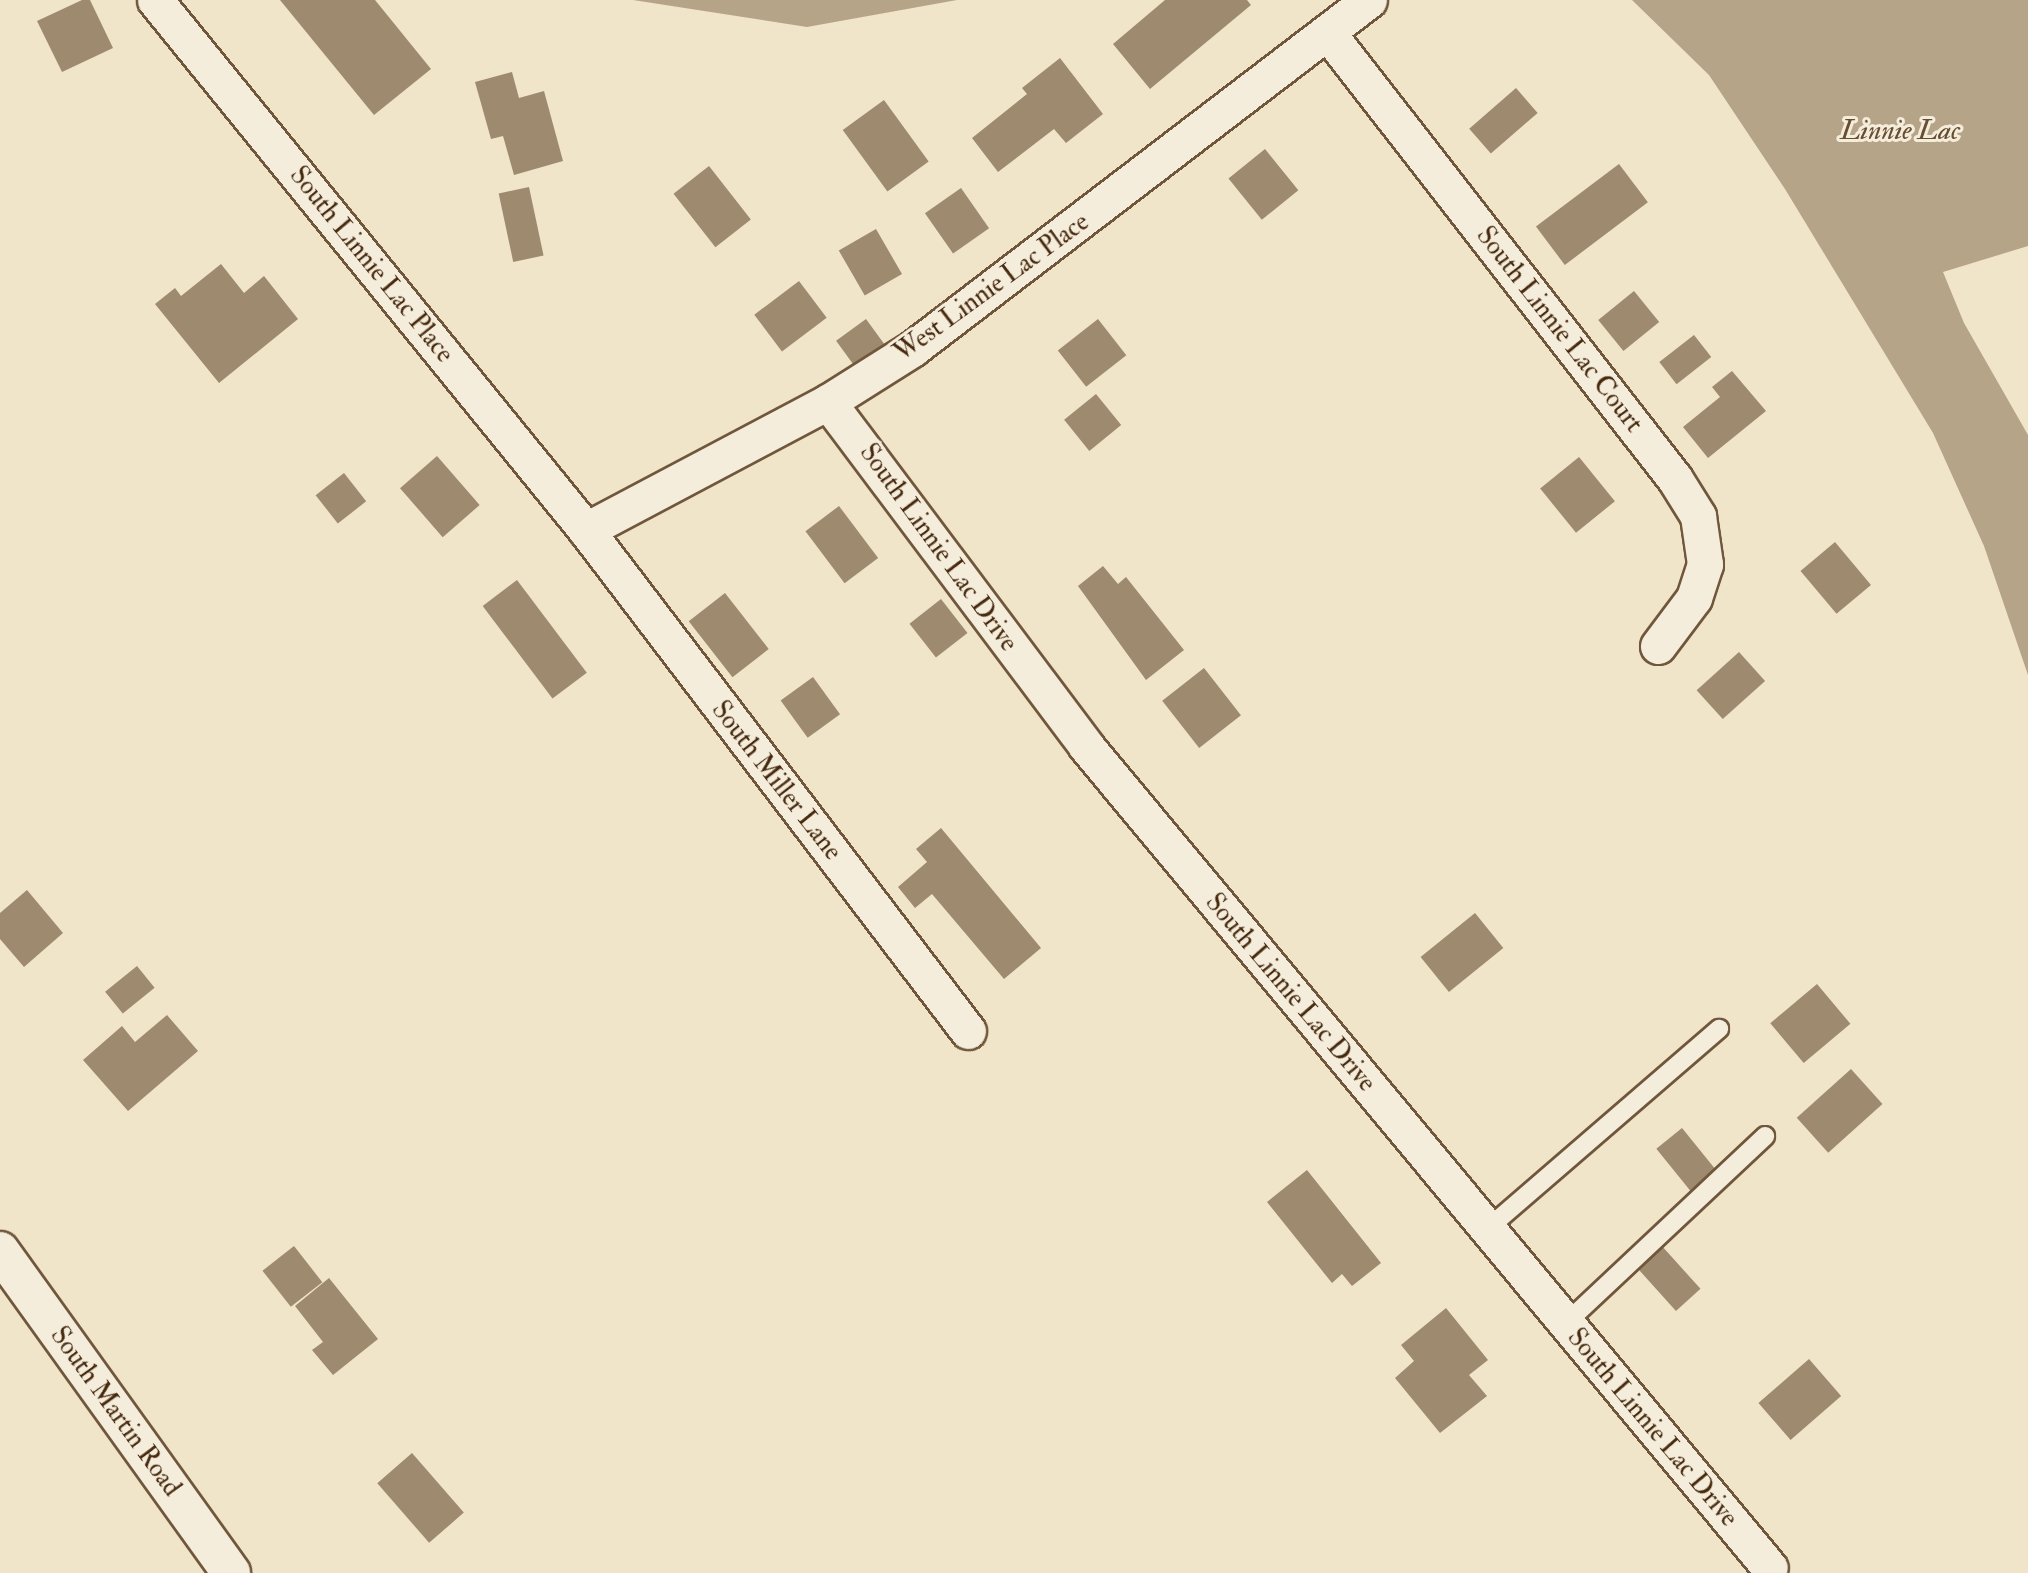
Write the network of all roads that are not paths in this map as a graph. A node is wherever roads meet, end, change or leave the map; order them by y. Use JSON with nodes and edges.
{"nodes":[{"id":1,"x":155,"y":0,"type":"edge"},
{"id":2,"x":1369,"y":0,"type":"edge"},
{"id":3,"x":1327,"y":32,"type":"junction"},
{"id":4,"x":828,"y":402,"type":"junction"},
{"id":5,"x":586,"y":530,"type":"junction"},
{"id":6,"x":1658,"y":646,"type":"dead end"},
{"id":7,"x":1719,"y":1029,"type":"dead end"},
{"id":8,"x":968,"y":1031,"type":"dead end"},
{"id":9,"x":1765,"y":1136,"type":"dead end"},
{"id":10,"x":1486,"y":1230,"type":"junction"},
{"id":11,"x":0,"y":1251,"type":"edge"},
{"id":12,"x":1564,"y":1325,"type":"junction"},
{"id":13,"x":1770,"y":1568,"type":"dead end"},
{"id":14,"x":231,"y":1573,"type":"edge"}],
"edges":[{"from":1,"to":5,"type":"street","name":"South Linnie Lac Place"},
{"from":2,"to":3,"type":"street","name":"West Linnie Lac Place"},
{"from":3,"to":4,"type":"street","name":"West Linnie Lac Place"},
{"from":3,"to":6,"type":"street","name":"South Linnie Lac Court"},
{"from":4,"to":5,"type":"street","name":"West Linnie Lac Place"},
{"from":4,"to":10,"type":"street","name":"South Linnie Lac Drive"},
{"from":5,"to":8,"type":"street","name":"South Miller Lane"},
{"from":7,"to":10,"type":"lane"},
{"from":9,"to":12,"type":"lane"},
{"from":10,"to":12,"type":"street","name":"South Linnie Lac Drive"},
{"from":11,"to":14,"type":"street","name":"South Martin Road"},
{"from":12,"to":13,"type":"street","name":"South Linnie Lac Drive"}]}
